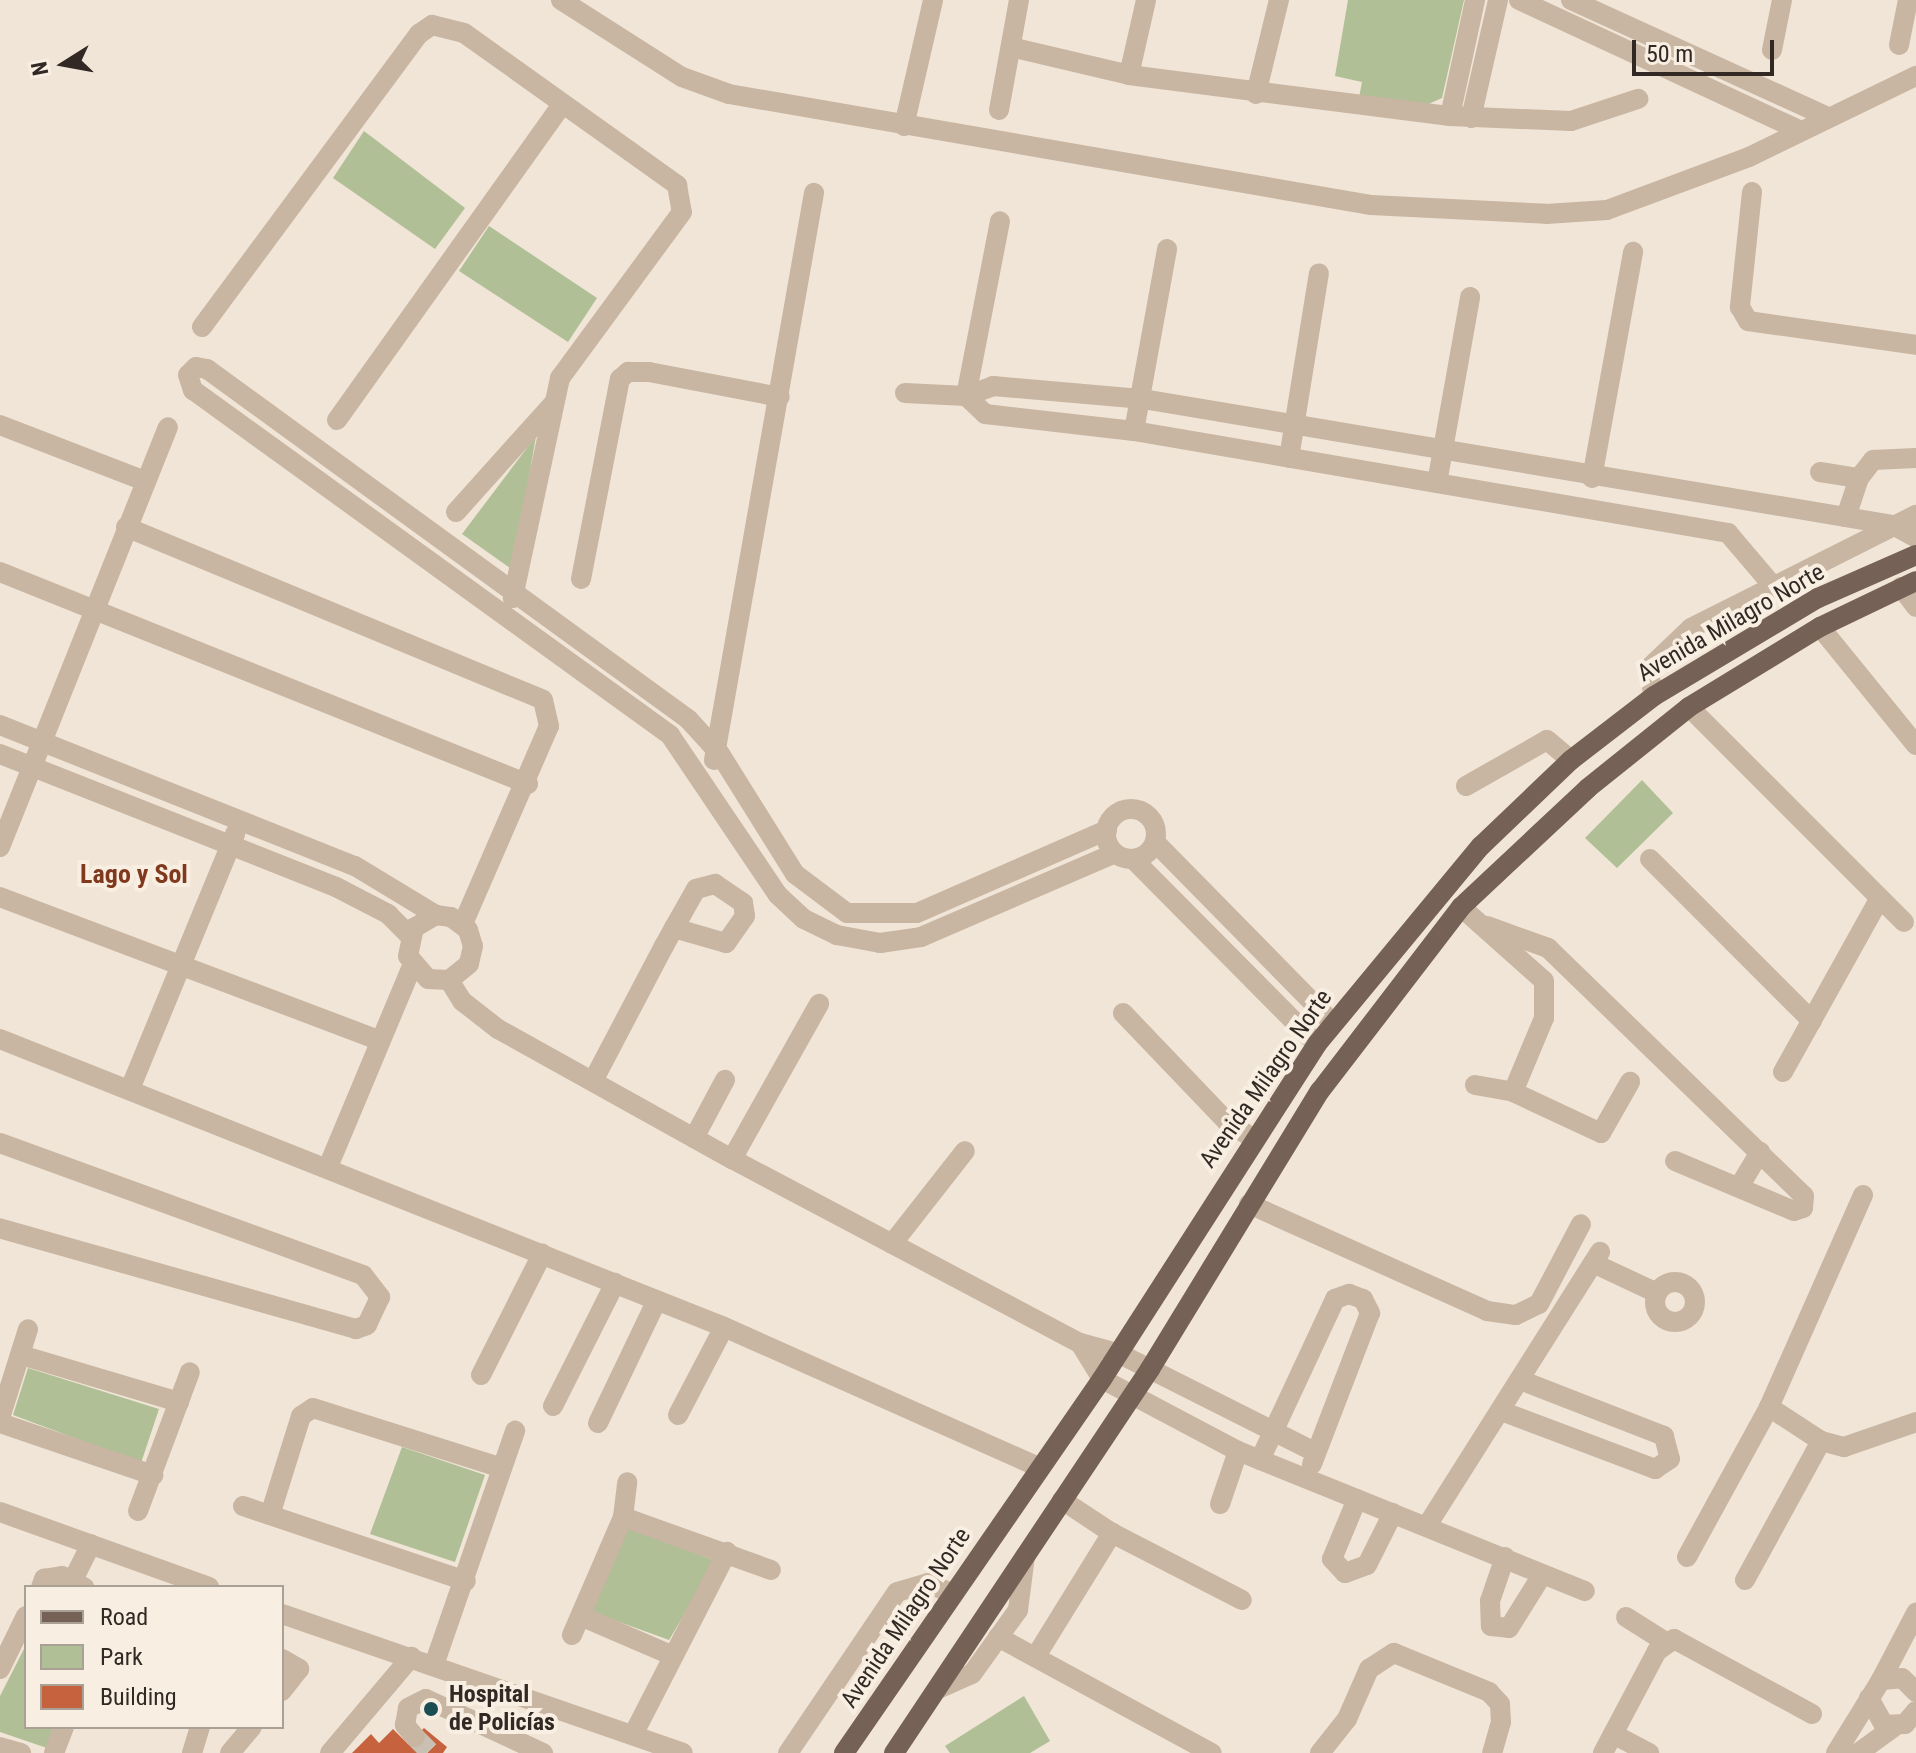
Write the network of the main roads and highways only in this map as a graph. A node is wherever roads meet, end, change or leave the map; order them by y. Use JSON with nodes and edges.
{"nodes":[{"id":1,"x":1916,"y":555,"type":"edge"},
{"id":2,"x":1909,"y":584,"type":"edge"},
{"id":3,"x":844,"y":1753,"type":"edge"},
{"id":4,"x":894,"y":1753,"type":"edge"}],
"edges":[{"from":1,"to":3,"type":"main road","name":"Avenida Milagro Norte"},
{"from":2,"to":4,"type":"main road","name":"Avenida Milagro Norte"}]}
